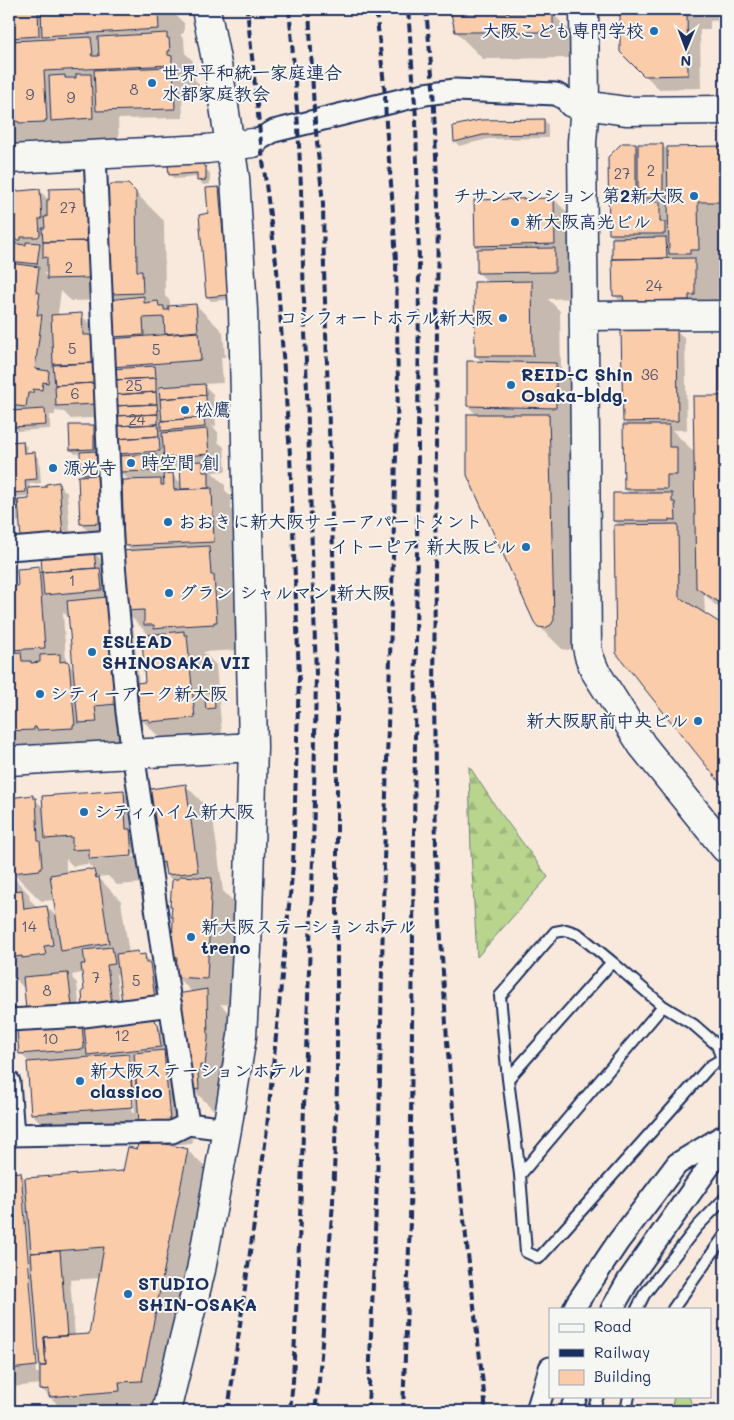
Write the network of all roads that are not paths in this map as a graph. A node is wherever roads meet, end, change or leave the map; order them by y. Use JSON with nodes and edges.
{"nodes":[{"id":1,"x":206,"y":9,"type":"edge"},
{"id":2,"x":584,"y":9,"type":"edge"},
{"id":3,"x":579,"y":104,"type":"junction"},
{"id":4,"x":725,"y":110,"type":"edge"},
{"id":5,"x":242,"y":145,"type":"junction"},
{"id":6,"x":96,"y":155,"type":"junction"},
{"id":7,"x":9,"y":159,"type":"edge"},
{"id":8,"x":725,"y":315,"type":"edge"},
{"id":9,"x":584,"y":316,"type":"junction"},
{"id":10,"x":112,"y":541,"type":"junction"},
{"id":11,"x":9,"y":548,"type":"edge"},
{"id":12,"x":253,"y":747,"type":"junction"},
{"id":13,"x":134,"y":755,"type":"junction"},
{"id":14,"x":9,"y":761,"type":"edge"},
{"id":15,"x":725,"y":848,"type":"edge"},
{"id":16,"x":612,"y":962,"type":"junction"},
{"id":17,"x":171,"y":1005,"type":"junction"},
{"id":18,"x":664,"y":1006,"type":"junction"},
{"id":19,"x":9,"y":1020,"type":"edge"},
{"id":20,"x":724,"y":1060,"type":"edge"},
{"id":21,"x":508,"y":1079,"type":"junction"},
{"id":22,"x":9,"y":1082,"type":"edge"},
{"id":23,"x":188,"y":1124,"type":"junction"},
{"id":24,"x":227,"y":1129,"type":"junction"},
{"id":25,"x":11,"y":1135,"type":"edge"},
{"id":26,"x":725,"y":1135,"type":"edge"},
{"id":27,"x":725,"y":1144,"type":"edge"},
{"id":28,"x":520,"y":1174,"type":"junction"},
{"id":29,"x":725,"y":1198,"type":"edge"},
{"id":30,"x":725,"y":1235,"type":"edge"},
{"id":31,"x":574,"y":1308,"type":"edge"},
{"id":32,"x":613,"y":1308,"type":"edge"},
{"id":33,"x":638,"y":1308,"type":"edge"},
{"id":34,"x":674,"y":1308,"type":"edge"},
{"id":35,"x":549,"y":1371,"type":"edge"},
{"id":36,"x":575,"y":1398,"type":"edge"},
{"id":37,"x":597,"y":1398,"type":"edge"},
{"id":38,"x":629,"y":1398,"type":"edge"},
{"id":39,"x":166,"y":1411,"type":"edge"},
{"id":40,"x":537,"y":1411,"type":"edge"},
{"id":41,"x":571,"y":1411,"type":"edge"},
{"id":42,"x":592,"y":1411,"type":"edge"},
{"id":43,"x":626,"y":1411,"type":"edge"}],
"edges":[{"from":1,"to":5,"type":"street"},
{"from":2,"to":3,"type":"street"},
{"from":3,"to":4,"type":"street"},
{"from":3,"to":5,"type":"street"},
{"from":3,"to":9,"type":"street"},
{"from":5,"to":6,"type":"street"},
{"from":5,"to":12,"type":"street"},
{"from":6,"to":7,"type":"street"},
{"from":6,"to":10,"type":"street"},
{"from":8,"to":9,"type":"street"},
{"from":9,"to":15,"type":"street"},
{"from":10,"to":11,"type":"street"},
{"from":10,"to":13,"type":"street"},
{"from":12,"to":13,"type":"street"},
{"from":12,"to":24,"type":"street"},
{"from":13,"to":14,"type":"street"},
{"from":13,"to":17,"type":"street"},
{"from":16,"to":18,"type":"lane"},
{"from":16,"to":21,"type":"lane"},
{"from":16,"to":21,"type":"lane"},
{"from":17,"to":19,"type":"street"},
{"from":17,"to":23,"type":"street"},
{"from":18,"to":20,"type":"lane"},
{"from":18,"to":28,"type":"lane"},
{"from":20,"to":28,"type":"lane"},
{"from":21,"to":28,"type":"lane"},
{"from":22,"to":25,"type":"street"},
{"from":23,"to":24,"type":"street"},
{"from":23,"to":25,"type":"street"},
{"from":24,"to":39,"type":"street"},
{"from":26,"to":31,"type":"street"},
{"from":27,"to":32,"type":"street"},
{"from":29,"to":33,"type":"lane"},
{"from":30,"to":34,"type":"lane"},
{"from":35,"to":40,"type":"street"},
{"from":36,"to":41,"type":"street"},
{"from":37,"to":42,"type":"lane"},
{"from":38,"to":43,"type":"lane"}]}
